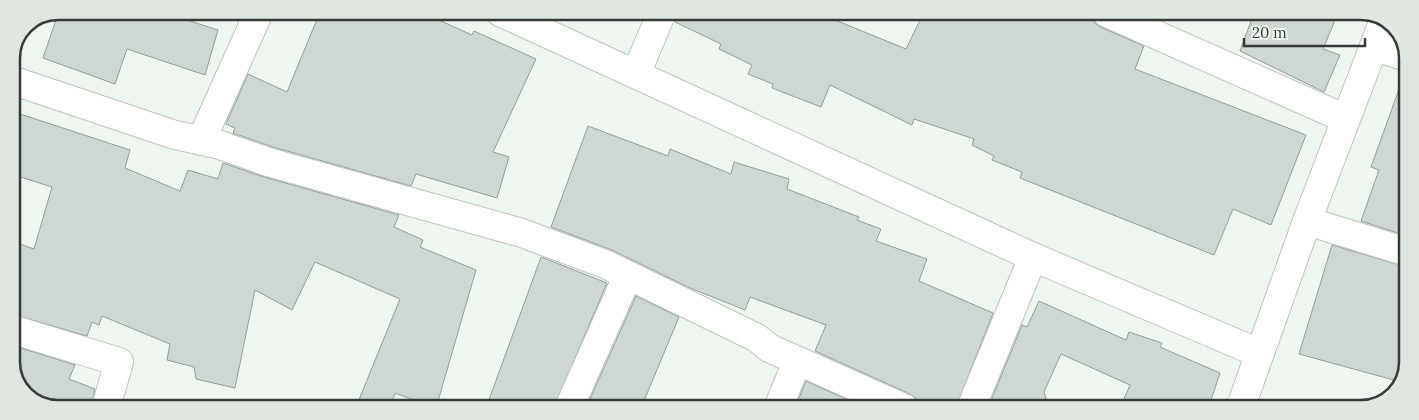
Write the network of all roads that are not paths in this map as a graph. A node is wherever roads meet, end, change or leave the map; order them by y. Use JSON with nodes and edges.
{"nodes":[{"id":1,"x":255,"y":20,"type":"edge"},
{"id":2,"x":518,"y":20,"type":"edge"},
{"id":3,"x":659,"y":20,"type":"edge"},
{"id":4,"x":1123,"y":20,"type":"edge"},
{"id":5,"x":1382,"y":26,"type":"edge"},
{"id":6,"x":1374,"y":47,"type":"junction"},
{"id":7,"x":1399,"y":54,"type":"edge"},
{"id":8,"x":636,"y":74,"type":"junction"},
{"id":9,"x":20,"y":83,"type":"edge"},
{"id":10,"x":1346,"y":119,"type":"junction"},
{"id":11,"x":201,"y":141,"type":"junction"},
{"id":12,"x":1307,"y":221,"type":"junction"},
{"id":13,"x":1399,"y":250,"type":"edge"},
{"id":14,"x":1033,"y":257,"type":"junction"},
{"id":15,"x":627,"y":277,"type":"junction"},
{"id":16,"x":20,"y":332,"type":"edge"},
{"id":17,"x":1259,"y":353,"type":"junction"},
{"id":18,"x":797,"y":362,"type":"junction"},
{"id":19,"x":108,"y":400,"type":"edge"},
{"id":20,"x":573,"y":400,"type":"edge"},
{"id":21,"x":781,"y":400,"type":"edge"},
{"id":22,"x":885,"y":400,"type":"edge"},
{"id":23,"x":974,"y":400,"type":"edge"},
{"id":24,"x":1243,"y":400,"type":"edge"}],
"edges":[{"from":1,"to":11,"type":"street"},
{"from":2,"to":8,"type":"street"},
{"from":3,"to":8,"type":"street"},
{"from":4,"to":10,"type":"street"},
{"from":5,"to":6,"type":"street"},
{"from":6,"to":7,"type":"street"},
{"from":6,"to":10,"type":"street"},
{"from":8,"to":14,"type":"street"},
{"from":9,"to":11,"type":"street"},
{"from":10,"to":12,"type":"street"},
{"from":11,"to":15,"type":"street"},
{"from":12,"to":13,"type":"street"},
{"from":12,"to":17,"type":"street"},
{"from":14,"to":17,"type":"street"},
{"from":14,"to":23,"type":"street"},
{"from":15,"to":18,"type":"street"},
{"from":15,"to":20,"type":"street"},
{"from":16,"to":19,"type":"street"},
{"from":17,"to":24,"type":"street"},
{"from":18,"to":21,"type":"street"},
{"from":18,"to":22,"type":"street"}]}
